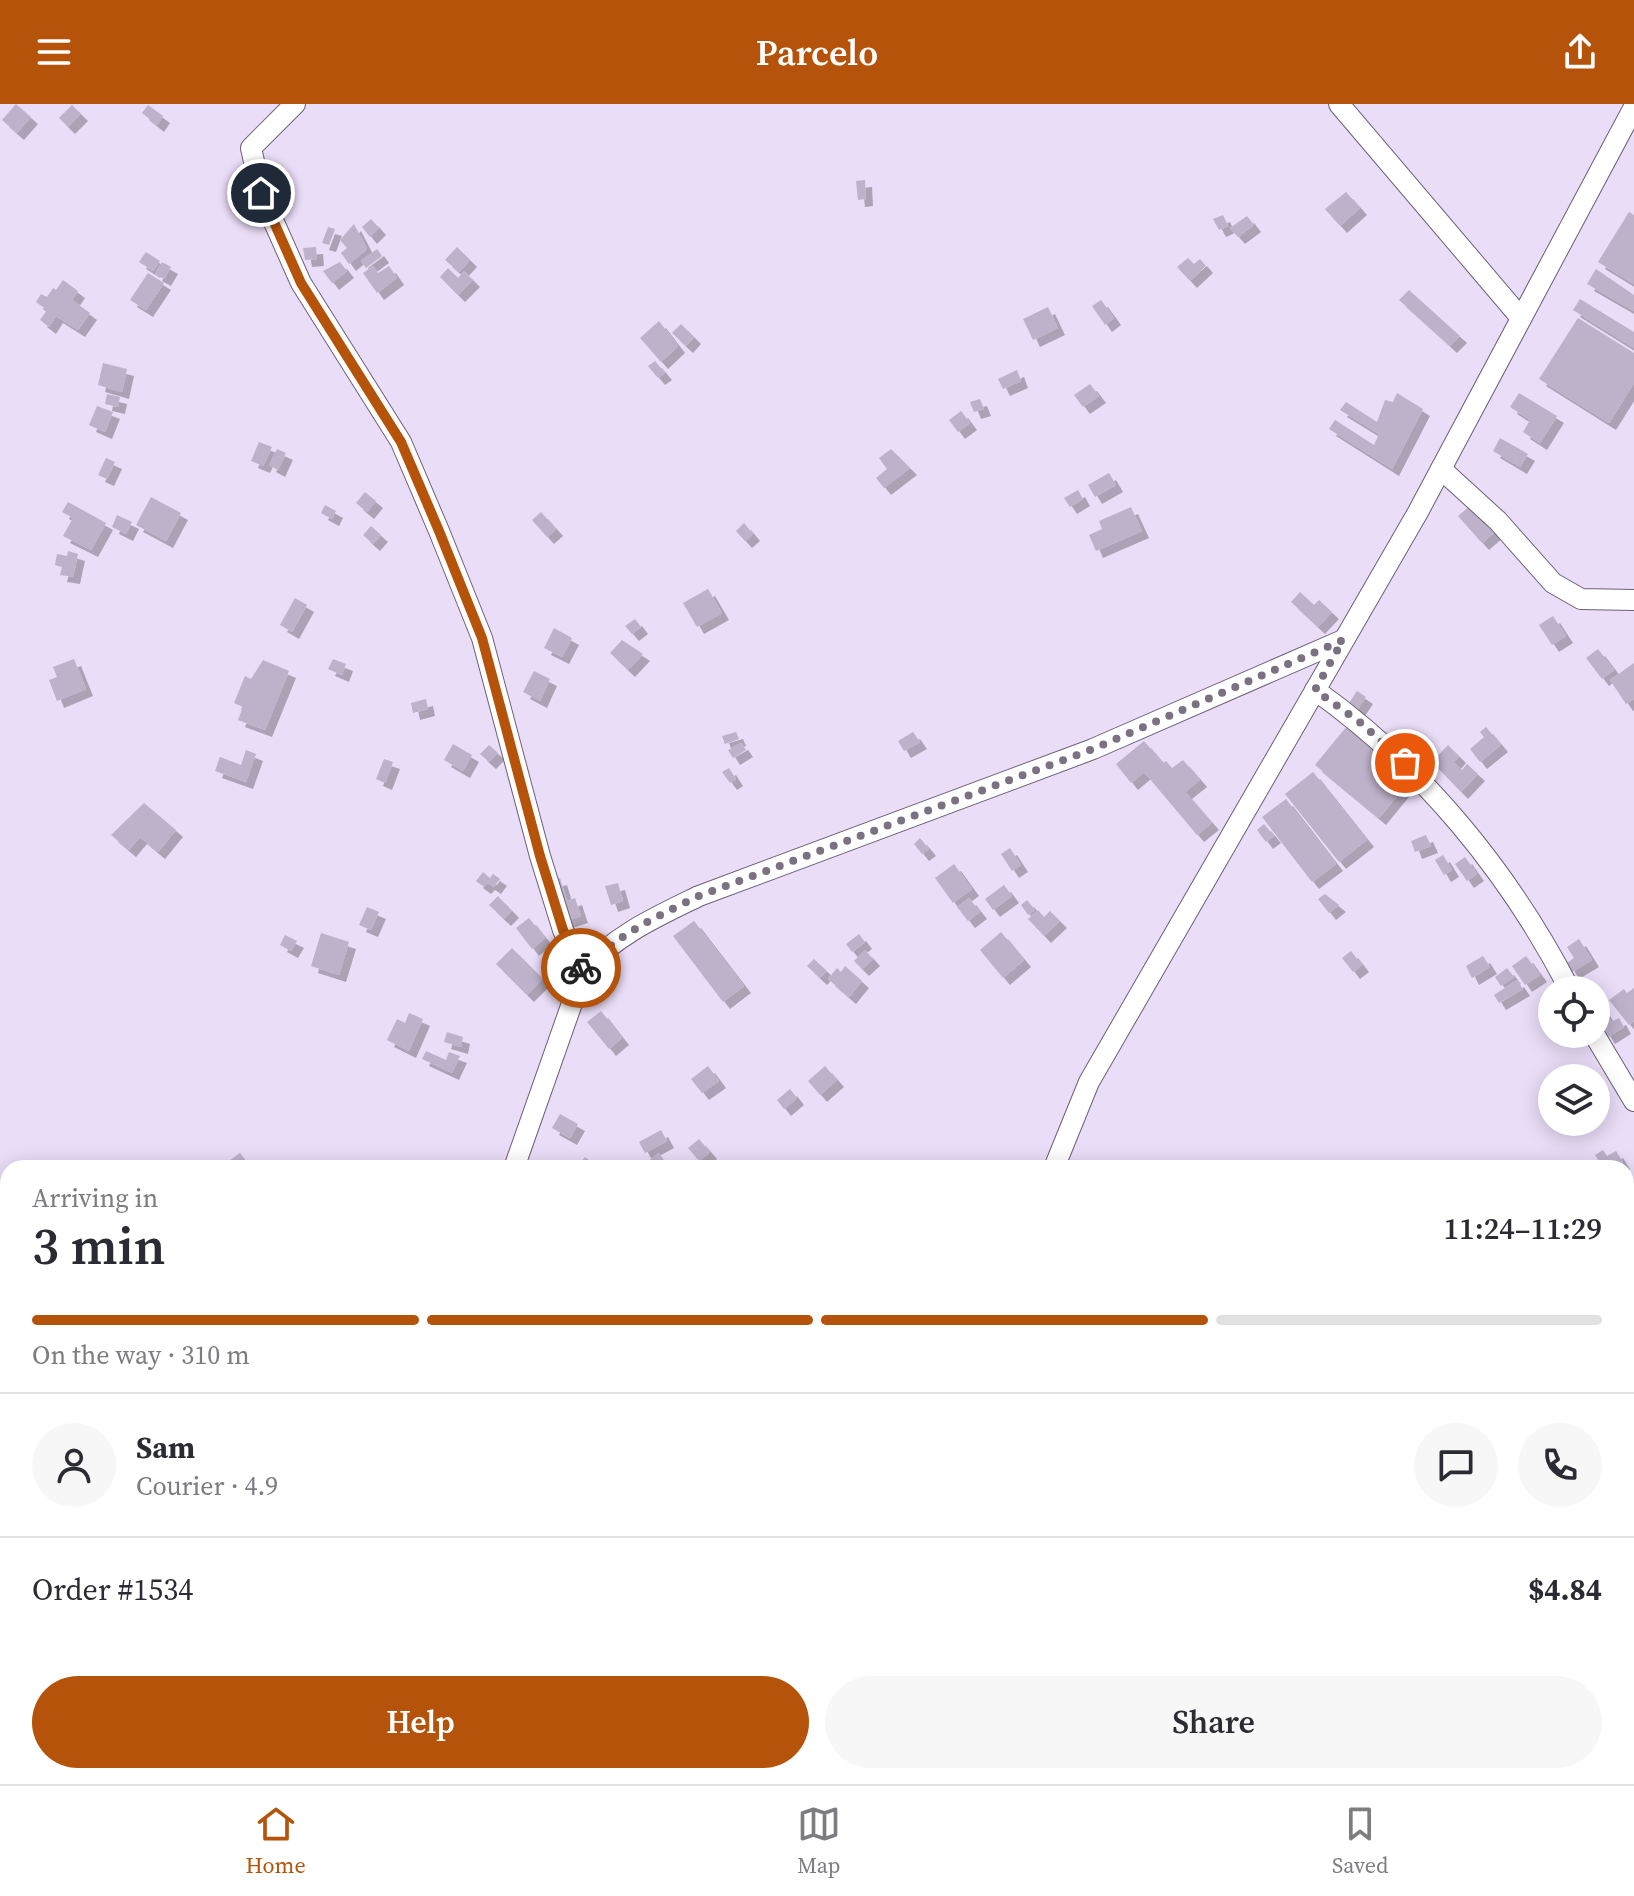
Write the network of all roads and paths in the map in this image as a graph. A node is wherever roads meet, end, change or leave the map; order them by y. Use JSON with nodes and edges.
{"nodes":[{"id":1,"x":295,"y":104,"type":"edge"},
{"id":2,"x":1339,"y":104,"type":"edge"},
{"id":3,"x":1634,"y":107,"type":"edge"},
{"id":4,"x":1521,"y":318,"type":"junction"},
{"id":5,"x":1441,"y":469,"type":"junction"},
{"id":6,"x":1634,"y":600,"type":"edge"},
{"id":7,"x":1343,"y":640,"type":"junction"},
{"id":8,"x":1315,"y":690,"type":"junction"},
{"id":9,"x":583,"y":972,"type":"junction"},
{"id":10,"x":1562,"y":976,"type":"edge"},
{"id":11,"x":1602,"y":1048,"type":"edge"},
{"id":12,"x":1634,"y":1101,"type":"edge"},
{"id":13,"x":517,"y":1160,"type":"edge"},
{"id":14,"x":1057,"y":1160,"type":"edge"}],
"edges":[{"from":1,"to":9,"type":"street"},
{"from":2,"to":4,"type":"street"},
{"from":3,"to":4,"type":"street"},
{"from":4,"to":5,"type":"street"},
{"from":5,"to":6,"type":"street"},
{"from":5,"to":7,"type":"street"},
{"from":7,"to":8,"type":"street"},
{"from":7,"to":9,"type":"street"},
{"from":8,"to":10,"type":"street"},
{"from":8,"to":14,"type":"street"},
{"from":9,"to":13,"type":"street"},
{"from":11,"to":12,"type":"street"}]}
